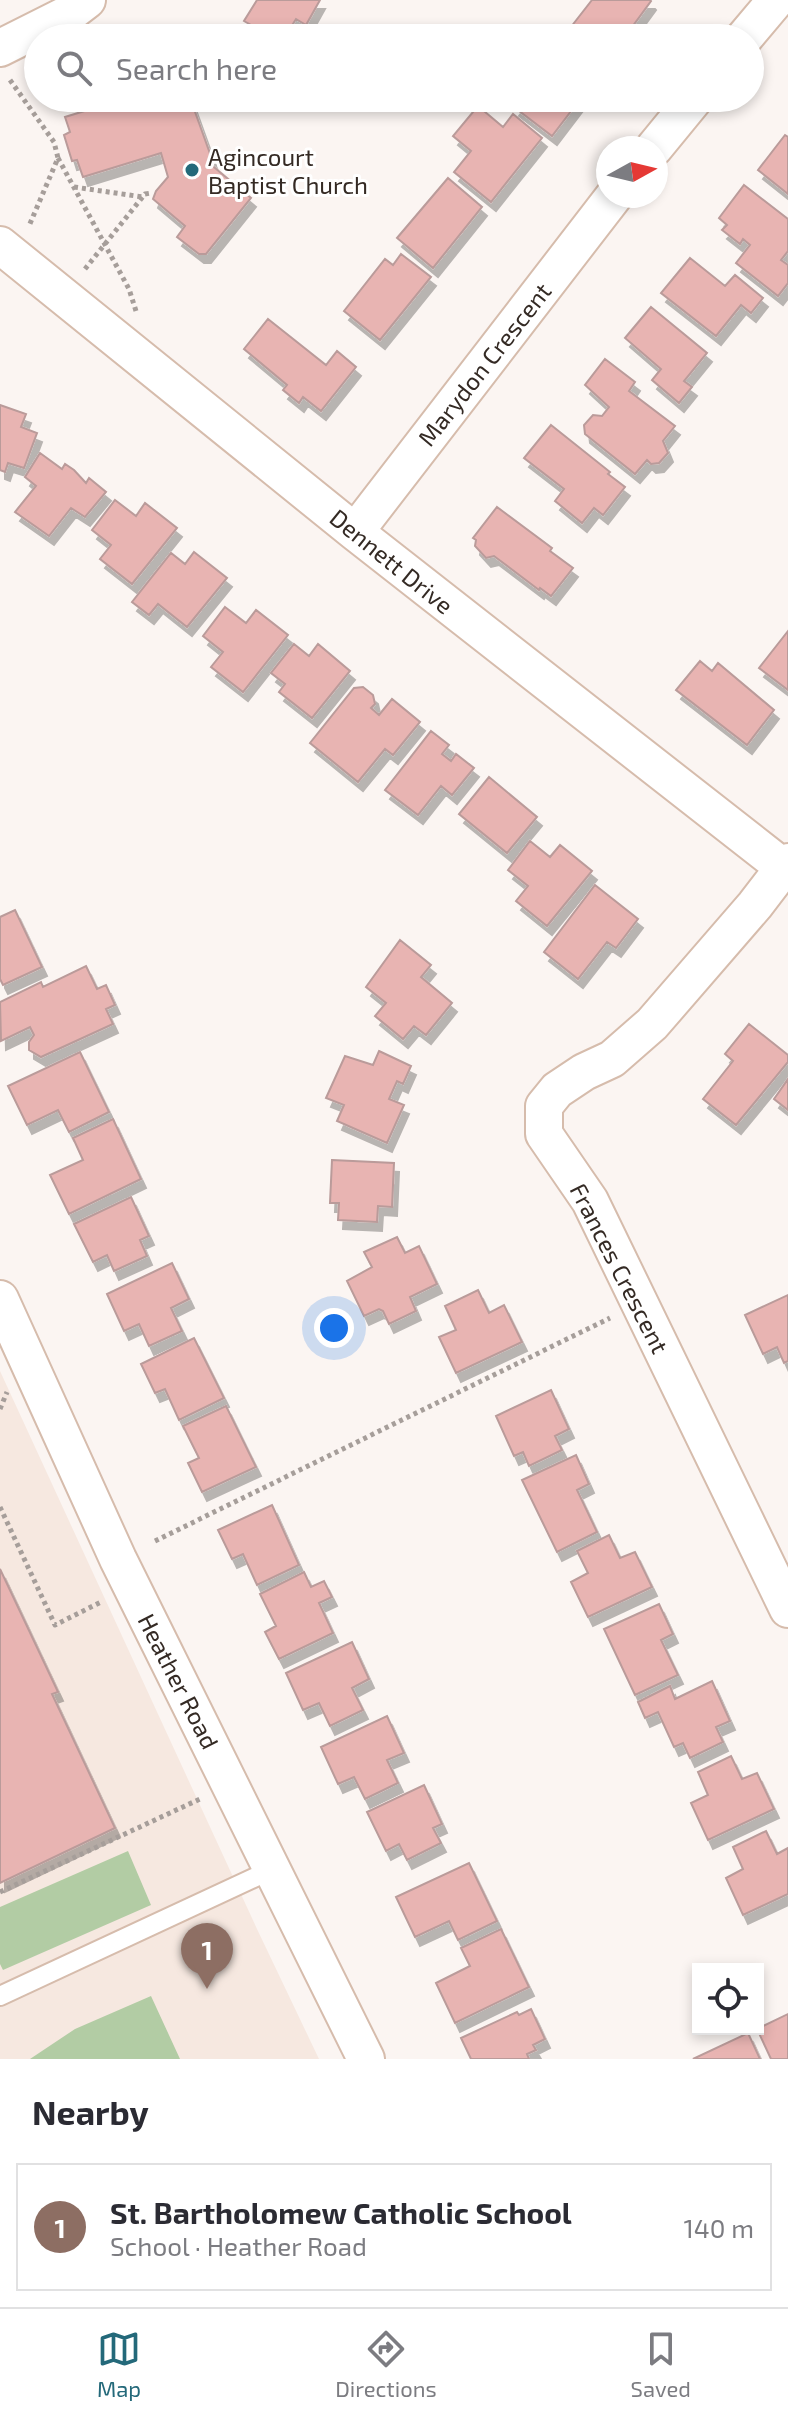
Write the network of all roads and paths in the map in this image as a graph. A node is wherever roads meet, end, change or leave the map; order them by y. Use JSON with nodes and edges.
{"nodes":[{"id":1,"x":87,"y":0,"type":"edge"},
{"id":2,"x":776,"y":0,"type":"edge"},
{"id":3,"x":56,"y":24,"type":"edge"},
{"id":4,"x":756,"y":24,"type":"edge"},
{"id":5,"x":24,"y":49,"type":"edge"},
{"id":6,"x":5,"y":64,"type":"edge"},
{"id":7,"x":24,"y":94,"type":"edge"},
{"id":8,"x":35,"y":112,"type":"edge"},
{"id":9,"x":684,"y":112,"type":"edge"},
{"id":10,"x":664,"y":136,"type":"edge"},
{"id":11,"x":58,"y":158,"type":"junction"},
{"id":12,"x":74,"y":187,"type":"junction"},
{"id":13,"x":151,"y":193,"type":"dead end"},
{"id":14,"x":143,"y":197,"type":"junction"},
{"id":15,"x":605,"y":208,"type":"edge"},
{"id":16,"x":14,"y":236,"type":"edge"},
{"id":17,"x":105,"y":245,"type":"junction"},
{"id":18,"x":84,"y":270,"type":"dead end"},
{"id":19,"x":136,"y":312,"type":"dead end"},
{"id":20,"x":355,"y":532,"type":"junction"},
{"id":21,"x":787,"y":867,"type":"edge"},
{"id":22,"x":0,"y":1299,"type":"edge"},
{"id":23,"x":641,"y":1303,"type":"junction"},
{"id":24,"x":0,"y":1507,"type":"edge"},
{"id":25,"x":155,"y":1541,"type":"dead end"},
{"id":26,"x":131,"y":1587,"type":"junction"},
{"id":27,"x":788,"y":1609,"type":"edge"},
{"id":28,"x":204,"y":1797,"type":"dead end"},
{"id":29,"x":273,"y":1869,"type":"junction"},
{"id":30,"x":0,"y":1892,"type":"edge"},
{"id":31,"x":0,"y":1996,"type":"edge"},
{"id":32,"x":366,"y":2059,"type":"edge"}],
"edges":[{"from":1,"to":3,"type":"street"},
{"from":2,"to":4,"type":"street"},
{"from":5,"to":6,"type":"street"},
{"from":6,"to":7,"type":"path"},
{"from":8,"to":11,"type":"path"},
{"from":9,"to":10,"type":"street"},
{"from":11,"to":12,"type":"path"},
{"from":11,"to":16,"type":"path"},
{"from":12,"to":14,"type":"path"},
{"from":12,"to":17,"type":"path"},
{"from":13,"to":14,"type":"path"},
{"from":14,"to":17,"type":"path"},
{"from":15,"to":20,"type":"street","name":"Marydon Crescent"},
{"from":16,"to":20,"type":"street","name":"Dennett Drive"},
{"from":17,"to":18,"type":"path"},
{"from":17,"to":19,"type":"path"},
{"from":20,"to":21,"type":"street","name":"Dennett Drive"},
{"from":21,"to":23,"type":"street","name":"Frances Crescent"},
{"from":22,"to":26,"type":"street","name":"Heather Road"},
{"from":23,"to":25,"type":"path"},
{"from":23,"to":27,"type":"street","name":"Frances Crescent"},
{"from":24,"to":26,"type":"path"},
{"from":26,"to":29,"type":"street","name":"Heather Road"},
{"from":28,"to":30,"type":"path"},
{"from":29,"to":31,"type":"lane"},
{"from":29,"to":32,"type":"street","name":"Heather Road"}]}
